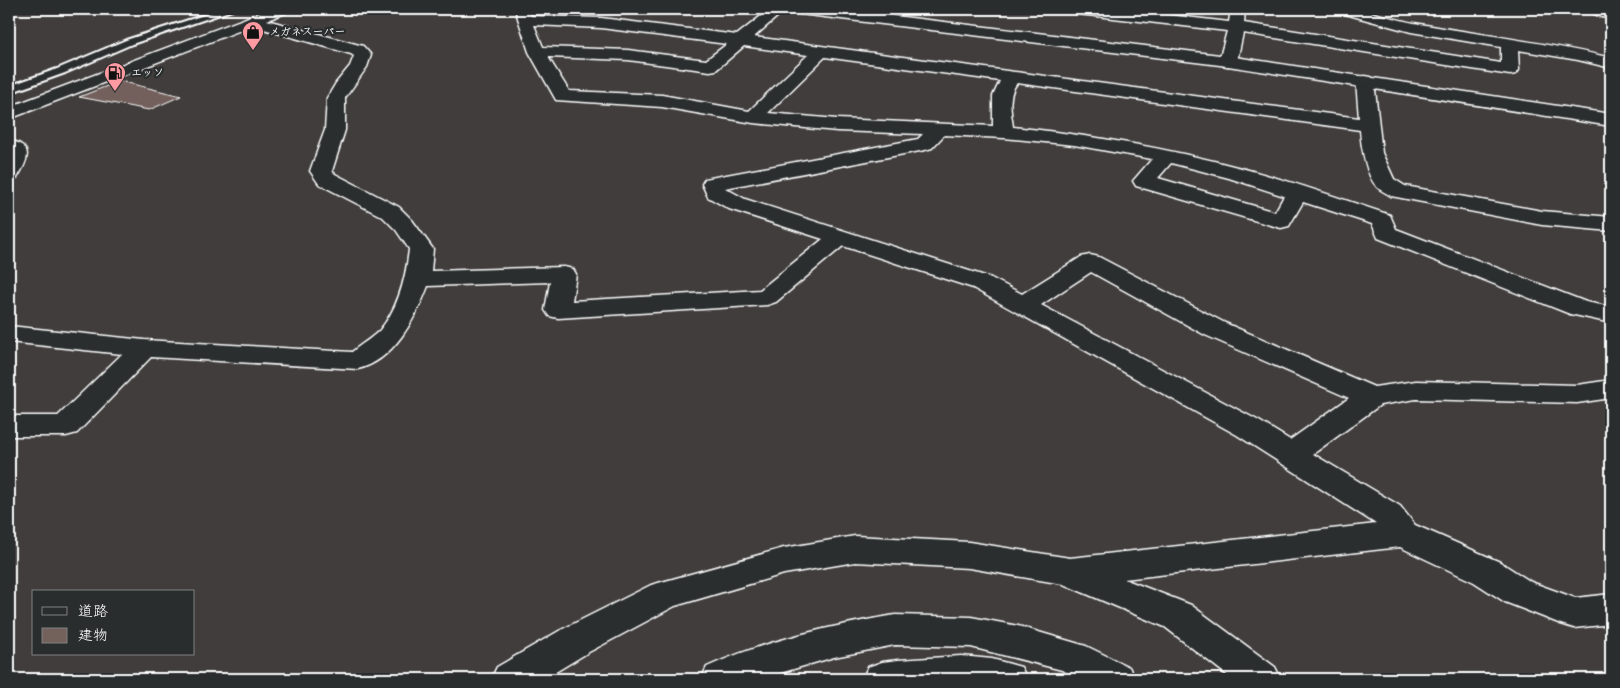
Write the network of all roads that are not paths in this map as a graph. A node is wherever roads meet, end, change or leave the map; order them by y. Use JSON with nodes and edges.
{"nodes":[{"id":1,"x":284,"y":9,"type":"edge"},
{"id":2,"x":779,"y":9,"type":"edge"},
{"id":3,"x":800,"y":9,"type":"edge"},
{"id":4,"x":1078,"y":9,"type":"edge"},
{"id":5,"x":1238,"y":9,"type":"edge"},
{"id":6,"x":1343,"y":9,"type":"edge"},
{"id":7,"x":1594,"y":9,"type":"edge"},
{"id":8,"x":523,"y":14,"type":"edge"},
{"id":9,"x":886,"y":14,"type":"edge"},
{"id":10,"x":246,"y":15,"type":"edge"},
{"id":11,"x":1611,"y":15,"type":"edge"},
{"id":12,"x":1236,"y":27,"type":"junction"},
{"id":13,"x":740,"y":41,"type":"junction"},
{"id":14,"x":1509,"y":43,"type":"junction"},
{"id":15,"x":537,"y":52,"type":"junction"},
{"id":16,"x":820,"y":52,"type":"junction"},
{"id":17,"x":1228,"y":61,"type":"junction"},
{"id":18,"x":1611,"y":63,"type":"edge"},
{"id":19,"x":1012,"y":78,"type":"junction"},
{"id":20,"x":1365,"y":81,"type":"junction"},
{"id":21,"x":9,"y":90,"type":"edge"},
{"id":22,"x":9,"y":101,"type":"edge"},
{"id":23,"x":9,"y":113,"type":"edge"},
{"id":24,"x":754,"y":116,"type":"junction"},
{"id":25,"x":1611,"y":120,"type":"edge"},
{"id":26,"x":1369,"y":124,"type":"junction"},
{"id":27,"x":938,"y":130,"type":"junction"},
{"id":28,"x":1004,"y":132,"type":"junction"},
{"id":29,"x":9,"y":146,"type":"edge"},
{"id":30,"x":1166,"y":156,"type":"junction"},
{"id":31,"x":9,"y":173,"type":"edge"},
{"id":32,"x":1399,"y":191,"type":"junction"},
{"id":33,"x":1297,"y":193,"type":"junction"},
{"id":34,"x":1382,"y":220,"type":"junction"},
{"id":35,"x":1611,"y":224,"type":"edge"},
{"id":36,"x":840,"y":237,"type":"junction"},
{"id":37,"x":418,"y":279,"type":"junction"},
{"id":38,"x":1023,"y":305,"type":"junction"},
{"id":39,"x":1611,"y":314,"type":"edge"},
{"id":40,"x":9,"y":334,"type":"edge"},
{"id":41,"x":144,"y":348,"type":"junction"},
{"id":42,"x":1611,"y":389,"type":"edge"},
{"id":43,"x":1372,"y":397,"type":"junction"},
{"id":44,"x":9,"y":426,"type":"edge"},
{"id":45,"x":1291,"y":454,"type":"junction"},
{"id":46,"x":1403,"y":534,"type":"junction"},
{"id":47,"x":1068,"y":571,"type":"junction"},
{"id":48,"x":1611,"y":609,"type":"edge"},
{"id":49,"x":512,"y":679,"type":"edge"},
{"id":50,"x":721,"y":679,"type":"edge"},
{"id":51,"x":882,"y":679,"type":"edge"},
{"id":52,"x":1007,"y":679,"type":"edge"},
{"id":53,"x":1115,"y":679,"type":"edge"},
{"id":54,"x":1261,"y":679,"type":"edge"}],
"edges":[{"from":1,"to":10,"type":"main road"},
{"from":2,"to":13,"type":"main road"},
{"from":3,"to":9,"type":"main road"},
{"from":4,"to":12,"type":"main road"},
{"from":5,"to":12,"type":"main road"},
{"from":6,"to":14,"type":"main road"},
{"from":7,"to":11,"type":"main road"},
{"from":8,"to":13,"type":"main road"},
{"from":8,"to":15,"type":"main road"},
{"from":9,"to":17,"type":"main road"},
{"from":10,"to":21,"type":"lane"},
{"from":10,"to":22,"type":"main road"},
{"from":10,"to":23,"type":"main road"},
{"from":10,"to":37,"type":"main road"},
{"from":12,"to":14,"type":"main road"},
{"from":12,"to":17,"type":"main road"},
{"from":13,"to":15,"type":"main road"},
{"from":13,"to":16,"type":"main road"},
{"from":14,"to":18,"type":"main road"},
{"from":15,"to":24,"type":"main road"},
{"from":16,"to":19,"type":"main road"},
{"from":16,"to":24,"type":"main road"},
{"from":17,"to":20,"type":"main road"},
{"from":19,"to":26,"type":"main road"},
{"from":19,"to":28,"type":"main road"},
{"from":20,"to":25,"type":"main road"},
{"from":20,"to":26,"type":"main road"},
{"from":24,"to":27,"type":"main road"},
{"from":26,"to":32,"type":"main road"},
{"from":27,"to":28,"type":"main road"},
{"from":27,"to":36,"type":"main road"},
{"from":28,"to":30,"type":"main road"},
{"from":29,"to":31,"type":"main road"},
{"from":30,"to":33,"type":"main road"},
{"from":30,"to":33,"type":"main road"},
{"from":32,"to":34,"type":"main road"},
{"from":32,"to":35,"type":"main road"},
{"from":33,"to":34,"type":"main road"},
{"from":34,"to":39,"type":"main road"},
{"from":36,"to":37,"type":"main road"},
{"from":36,"to":38,"type":"main road"},
{"from":37,"to":41,"type":"main road"},
{"from":38,"to":43,"type":"main road"},
{"from":38,"to":45,"type":"main road"},
{"from":40,"to":41,"type":"main road"},
{"from":41,"to":44,"type":"main road"},
{"from":42,"to":43,"type":"main road"},
{"from":43,"to":45,"type":"main road"},
{"from":45,"to":46,"type":"main road"},
{"from":46,"to":47,"type":"main road"},
{"from":46,"to":48,"type":"main road"},
{"from":47,"to":49,"type":"main road"},
{"from":47,"to":54,"type":"main road"},
{"from":50,"to":53,"type":"main road"},
{"from":51,"to":52,"type":"main road"}]}
